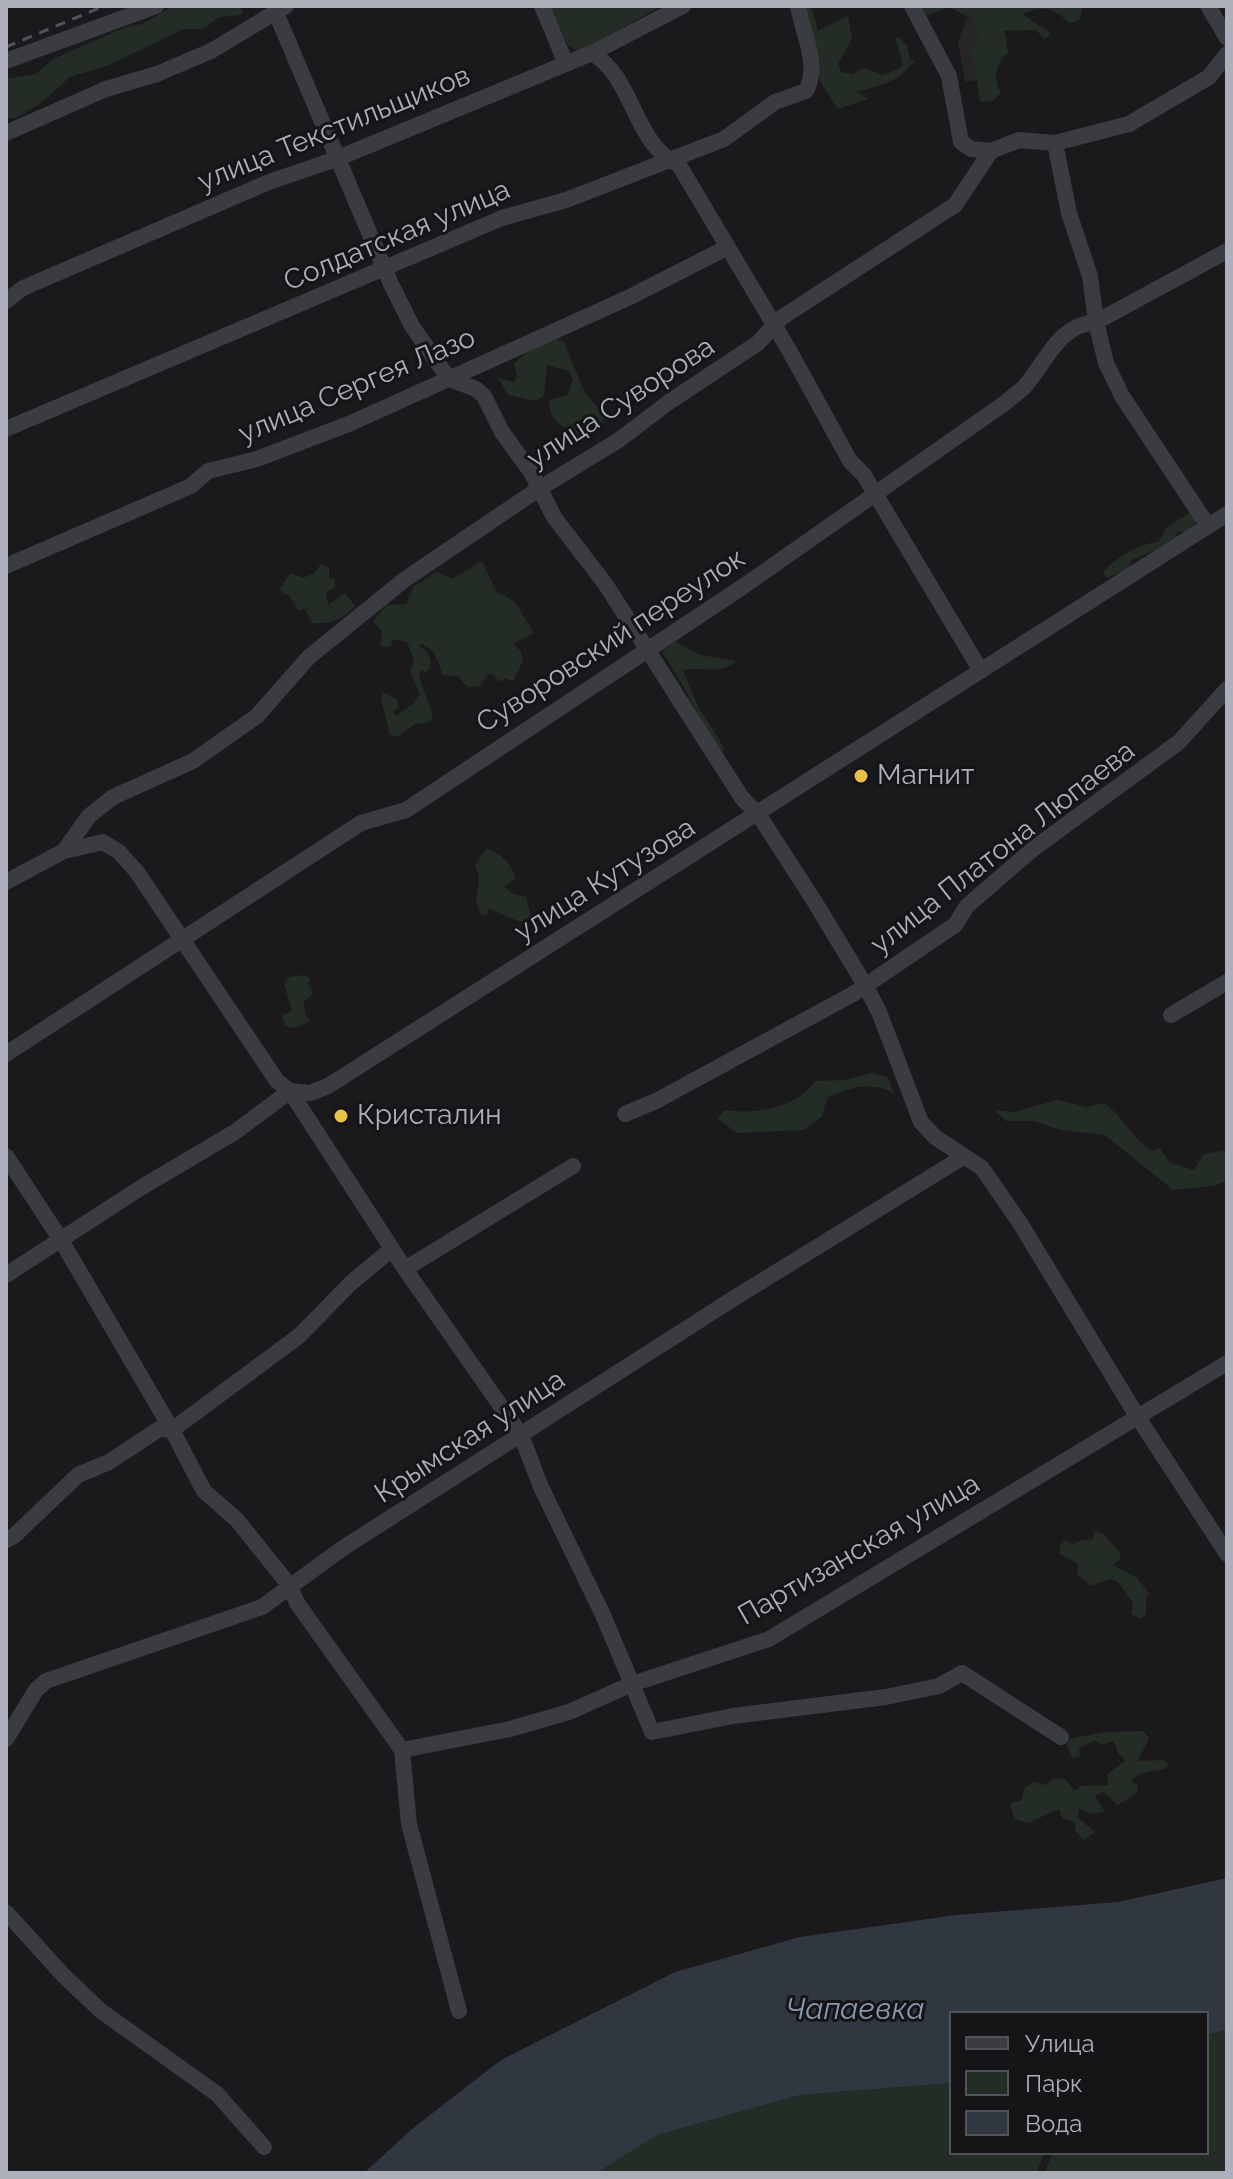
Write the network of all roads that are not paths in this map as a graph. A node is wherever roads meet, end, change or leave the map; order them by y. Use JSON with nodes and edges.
{"nodes":[{"id":1,"x":156,"y":6,"type":"edge"},
{"id":2,"x":542,"y":6,"type":"edge"},
{"id":3,"x":683,"y":6,"type":"edge"},
{"id":4,"x":798,"y":6,"type":"edge"},
{"id":5,"x":912,"y":6,"type":"edge"},
{"id":6,"x":1208,"y":6,"type":"edge"},
{"id":7,"x":281,"y":10,"type":"edge"},
{"id":8,"x":1227,"y":38,"type":"edge"},
{"id":9,"x":592,"y":53,"type":"junction"},
{"id":10,"x":1227,"y":54,"type":"edge"},
{"id":11,"x":6,"y":61,"type":"edge"},
{"id":12,"x":566,"y":64,"type":"junction"},
{"id":13,"x":6,"y":133,"type":"edge"},
{"id":14,"x":1055,"y":143,"type":"junction"},
{"id":15,"x":991,"y":151,"type":"junction"},
{"id":16,"x":336,"y":159,"type":"junction"},
{"id":17,"x":670,"y":161,"type":"junction"},
{"id":18,"x":726,"y":248,"type":"junction"},
{"id":19,"x":1227,"y":251,"type":"edge"},
{"id":20,"x":384,"y":267,"type":"junction"},
{"id":21,"x":6,"y":301,"type":"edge"},
{"id":22,"x":1096,"y":322,"type":"junction"},
{"id":23,"x":773,"y":325,"type":"junction"},
{"id":24,"x":449,"y":379,"type":"junction"},
{"id":25,"x":6,"y":429,"type":"edge"},
{"id":26,"x":537,"y":490,"type":"junction"},
{"id":27,"x":875,"y":493,"type":"junction"},
{"id":28,"x":1226,"y":517,"type":"edge"},
{"id":29,"x":1208,"y":526,"type":"junction"},
{"id":30,"x":6,"y":566,"type":"edge"},
{"id":31,"x":648,"y":651,"type":"junction"},
{"id":32,"x":981,"y":671,"type":"junction"},
{"id":33,"x":1227,"y":689,"type":"edge"},
{"id":34,"x":758,"y":814,"type":"junction"},
{"id":35,"x":64,"y":851,"type":"junction"},
{"id":36,"x":6,"y":882,"type":"edge"},
{"id":37,"x":180,"y":938,"type":"junction"},
{"id":38,"x":1227,"y":982,"type":"edge"},
{"id":39,"x":865,"y":985,"type":"junction"},
{"id":40,"x":1171,"y":1015,"type":"dead end"},
{"id":41,"x":6,"y":1054,"type":"edge"},
{"id":42,"x":290,"y":1091,"type":"junction"},
{"id":43,"x":625,"y":1114,"type":"dead end"},
{"id":44,"x":6,"y":1156,"type":"edge"},
{"id":45,"x":963,"y":1157,"type":"junction"},
{"id":46,"x":573,"y":1166,"type":"dead end"},
{"id":47,"x":61,"y":1240,"type":"junction"},
{"id":48,"x":392,"y":1249,"type":"junction"},
{"id":49,"x":405,"y":1269,"type":"junction"},
{"id":50,"x":6,"y":1275,"type":"edge"},
{"id":51,"x":1227,"y":1363,"type":"edge"},
{"id":52,"x":1137,"y":1416,"type":"junction"},
{"id":53,"x":172,"y":1430,"type":"junction"},
{"id":54,"x":521,"y":1435,"type":"junction"},
{"id":55,"x":6,"y":1540,"type":"edge"},
{"id":56,"x":1227,"y":1554,"type":"edge"},
{"id":57,"x":290,"y":1586,"type":"junction"},
{"id":58,"x":632,"y":1684,"type":"junction"},
{"id":59,"x":1061,"y":1737,"type":"dead end"},
{"id":60,"x":6,"y":1739,"type":"edge"},
{"id":61,"x":402,"y":1750,"type":"junction"},
{"id":62,"x":6,"y":1912,"type":"edge"},
{"id":63,"x":459,"y":2011,"type":"dead end"},
{"id":64,"x":264,"y":2147,"type":"dead end"}],
"edges":[{"from":1,"to":11,"type":"street"},
{"from":2,"to":12,"type":"street"},
{"from":3,"to":9,"type":"street","name":"улица Текстильщиков"},
{"from":4,"to":17,"type":"street","name":"Солдатская улица"},
{"from":5,"to":15,"type":"street"},
{"from":6,"to":8,"type":"street"},
{"from":7,"to":13,"type":"street"},
{"from":7,"to":16,"type":"street"},
{"from":9,"to":12,"type":"street","name":"улица Текстильщиков"},
{"from":9,"to":17,"type":"street"},
{"from":10,"to":14,"type":"street"},
{"from":12,"to":16,"type":"street","name":"улица Текстильщиков"},
{"from":14,"to":15,"type":"street"},
{"from":14,"to":22,"type":"street"},
{"from":15,"to":23,"type":"street","name":"улица Суворова"},
{"from":16,"to":20,"type":"street"},
{"from":16,"to":21,"type":"street","name":"улица Текстильщиков"},
{"from":17,"to":18,"type":"street"},
{"from":17,"to":20,"type":"street","name":"Солдатская улица"},
{"from":18,"to":23,"type":"street"},
{"from":18,"to":24,"type":"street","name":"улица Сергея Лазо"},
{"from":19,"to":22,"type":"street","name":"Суворовский переулок"},
{"from":20,"to":24,"type":"street"},
{"from":20,"to":25,"type":"street","name":"Солдатская улица"},
{"from":22,"to":27,"type":"street","name":"Суворовский переулок"},
{"from":22,"to":29,"type":"street"},
{"from":23,"to":26,"type":"street","name":"улица Суворова"},
{"from":23,"to":27,"type":"street"},
{"from":24,"to":26,"type":"street"},
{"from":24,"to":30,"type":"street","name":"улица Сергея Лазо"},
{"from":26,"to":31,"type":"street"},
{"from":26,"to":35,"type":"street","name":"улица Суворова"},
{"from":27,"to":31,"type":"street","name":"Суворовский переулок"},
{"from":27,"to":32,"type":"street"},
{"from":28,"to":29,"type":"street","name":"улица Кутузова"},
{"from":29,"to":32,"type":"street","name":"улица Кутузова"},
{"from":31,"to":34,"type":"street"},
{"from":31,"to":37,"type":"street","name":"Суворовский переулок"},
{"from":32,"to":34,"type":"street","name":"улица Кутузова"},
{"from":33,"to":39,"type":"street","name":"улица Платона Люпаева"},
{"from":34,"to":39,"type":"street"},
{"from":34,"to":42,"type":"street","name":"улица Кутузова"},
{"from":35,"to":36,"type":"street","name":"улица Суворова"},
{"from":35,"to":37,"type":"street","name":"улица Суворова"},
{"from":37,"to":41,"type":"street","name":"Суворовский переулок"},
{"from":37,"to":42,"type":"street"},
{"from":38,"to":40,"type":"street"},
{"from":39,"to":43,"type":"street","name":"улица Платона Люпаева"},
{"from":39,"to":45,"type":"street"},
{"from":42,"to":47,"type":"street","name":"улица Кутузова"},
{"from":42,"to":48,"type":"street"},
{"from":44,"to":47,"type":"street"},
{"from":45,"to":52,"type":"street"},
{"from":45,"to":54,"type":"street","name":"Крымская улица"},
{"from":46,"to":49,"type":"street"},
{"from":47,"to":50,"type":"street","name":"улица Кутузова"},
{"from":47,"to":53,"type":"street"},
{"from":48,"to":49,"type":"street"},
{"from":48,"to":53,"type":"street"},
{"from":49,"to":54,"type":"street"},
{"from":51,"to":52,"type":"street","name":"Партизанская улица"},
{"from":52,"to":56,"type":"street"},
{"from":52,"to":58,"type":"street","name":"Партизанская улица"},
{"from":53,"to":55,"type":"street"},
{"from":53,"to":57,"type":"street"},
{"from":54,"to":57,"type":"street","name":"Крымская улица"},
{"from":54,"to":58,"type":"street"},
{"from":57,"to":60,"type":"street","name":"Крымская улица"},
{"from":57,"to":61,"type":"street"},
{"from":58,"to":59,"type":"street"},
{"from":58,"to":61,"type":"street","name":"Партизанская улица"},
{"from":61,"to":63,"type":"street"},
{"from":62,"to":64,"type":"street"}]}
